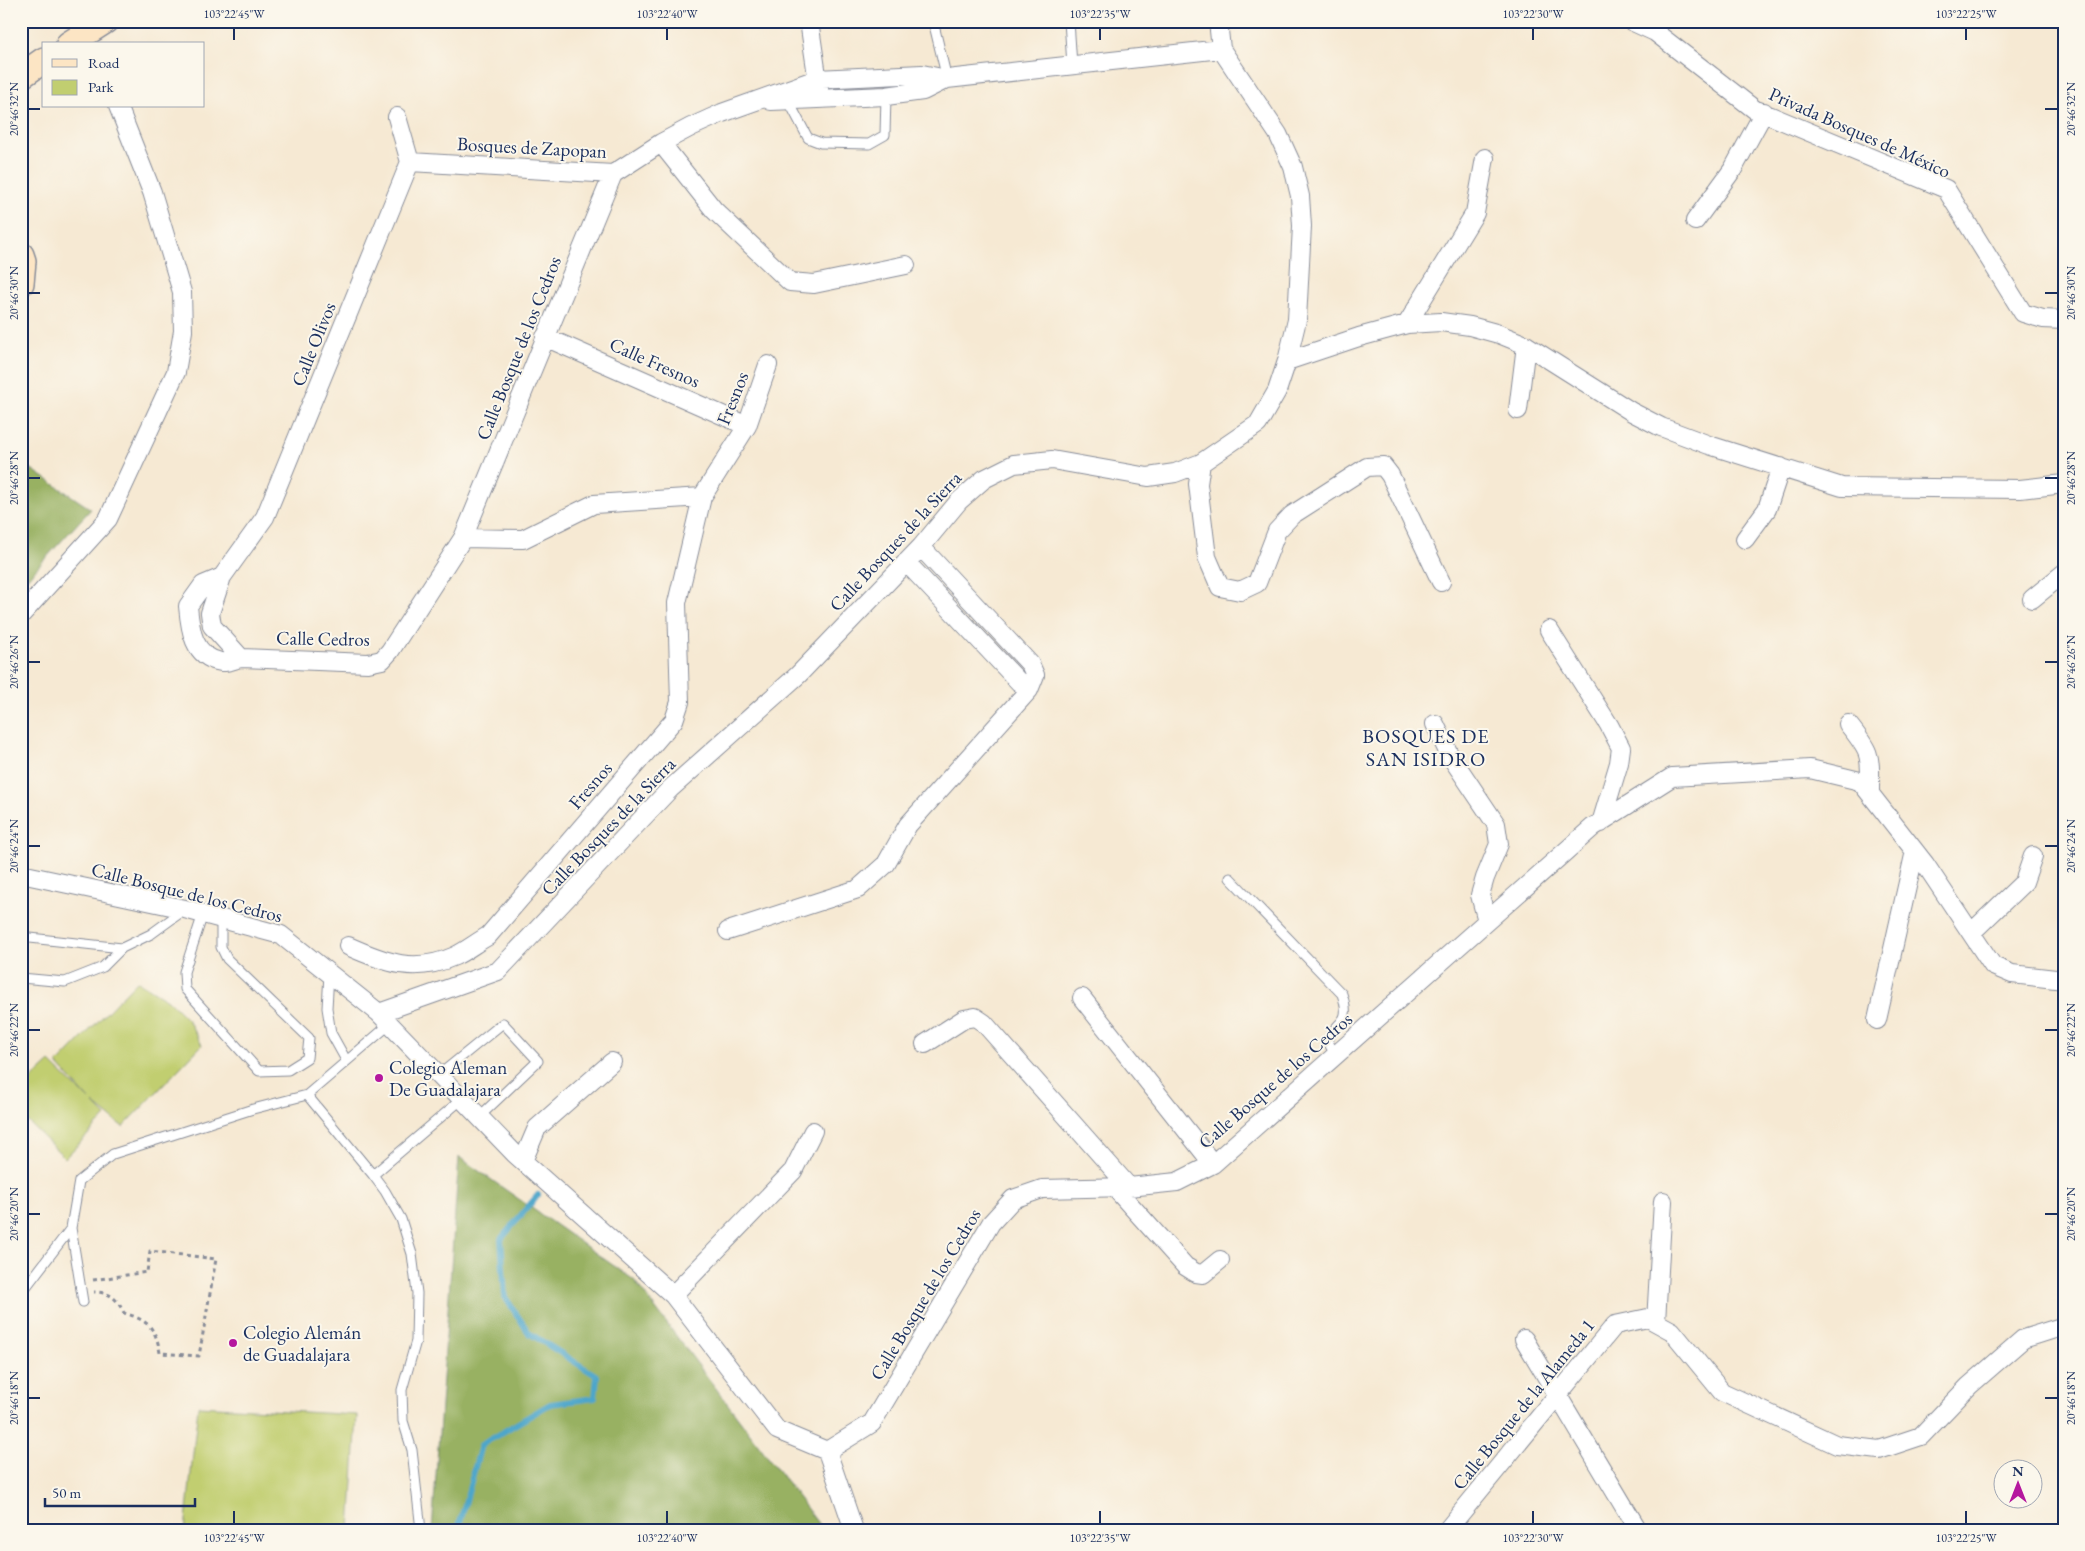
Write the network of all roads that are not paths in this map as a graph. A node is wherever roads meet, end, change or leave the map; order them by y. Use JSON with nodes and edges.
{"nodes":[{"id":1,"x":809,"y":21,"type":"edge"},
{"id":2,"x":933,"y":21,"type":"edge"},
{"id":3,"x":1083,"y":21,"type":"edge"},
{"id":4,"x":1218,"y":21,"type":"edge"},
{"id":5,"x":1631,"y":21,"type":"edge"},
{"id":6,"x":1069,"y":22,"type":"edge"},
{"id":7,"x":1221,"y":49,"type":"junction"},
{"id":8,"x":42,"y":61,"type":"edge"},
{"id":9,"x":1072,"y":65,"type":"junction"},
{"id":10,"x":21,"y":76,"type":"edge"},
{"id":11,"x":818,"y":79,"type":"junction"},
{"id":12,"x":948,"y":79,"type":"junction"},
{"id":13,"x":786,"y":95,"type":"junction"},
{"id":14,"x":886,"y":96,"type":"junction"},
{"id":15,"x":820,"y":100,"type":"junction"},
{"id":16,"x":119,"y":108,"type":"edge"},
{"id":17,"x":1764,"y":112,"type":"junction"},
{"id":18,"x":397,"y":117,"type":"dead end"},
{"id":19,"x":661,"y":143,"type":"junction"},
{"id":20,"x":1485,"y":158,"type":"dead end"},
{"id":21,"x":410,"y":162,"type":"junction"},
{"id":22,"x":613,"y":174,"type":"junction"},
{"id":23,"x":1695,"y":221,"type":"dead end"},
{"id":24,"x":21,"y":255,"type":"edge"},
{"id":25,"x":906,"y":265,"type":"dead end"},
{"id":26,"x":21,"y":284,"type":"edge"},
{"id":27,"x":2064,"y":320,"type":"edge"},
{"id":28,"x":1408,"y":324,"type":"junction"},
{"id":29,"x":545,"y":336,"type":"junction"},
{"id":30,"x":1526,"y":345,"type":"junction"},
{"id":31,"x":1287,"y":361,"type":"junction"},
{"id":32,"x":768,"y":365,"type":"dead end"},
{"id":33,"x":1518,"y":410,"type":"dead end"},
{"id":34,"x":747,"y":426,"type":"junction"},
{"id":35,"x":1201,"y":463,"type":"junction"},
{"id":36,"x":1781,"y":467,"type":"junction"},
{"id":37,"x":2064,"y":484,"type":"edge"},
{"id":38,"x":702,"y":497,"type":"junction"},
{"id":39,"x":463,"y":538,"type":"junction"},
{"id":40,"x":1745,"y":539,"type":"dead end"},
{"id":41,"x":921,"y":547,"type":"junction"},
{"id":42,"x":906,"y":562,"type":"junction"},
{"id":43,"x":2064,"y":573,"type":"edge"},
{"id":44,"x":222,"y":577,"type":"junction"},
{"id":45,"x":1442,"y":582,"type":"dead end"},
{"id":46,"x":2032,"y":599,"type":"dead end"},
{"id":47,"x":21,"y":615,"type":"edge"},
{"id":48,"x":1549,"y":630,"type":"dead end"},
{"id":49,"x":241,"y":658,"type":"junction"},
{"id":50,"x":1029,"y":690,"type":"junction"},
{"id":51,"x":1435,"y":724,"type":"dead end"},
{"id":52,"x":1848,"y":724,"type":"dead end"},
{"id":53,"x":1870,"y":794,"type":"junction"},
{"id":54,"x":1601,"y":823,"type":"junction"},
{"id":55,"x":1916,"y":851,"type":"junction"},
{"id":56,"x":2033,"y":856,"type":"dead end"},
{"id":57,"x":21,"y":874,"type":"edge"},
{"id":58,"x":1230,"y":878,"type":"dead end"},
{"id":59,"x":185,"y":910,"type":"junction"},
{"id":60,"x":202,"y":914,"type":"junction"},
{"id":61,"x":221,"y":919,"type":"junction"},
{"id":62,"x":1487,"y":921,"type":"junction"},
{"id":63,"x":728,"y":931,"type":"dead end"},
{"id":64,"x":1971,"y":933,"type":"junction"},
{"id":65,"x":21,"y":937,"type":"edge"},
{"id":66,"x":348,"y":946,"type":"dead end"},
{"id":67,"x":122,"y":948,"type":"junction"},
{"id":68,"x":329,"y":974,"type":"junction"},
{"id":69,"x":21,"y":978,"type":"edge"},
{"id":70,"x":2064,"y":980,"type":"edge"},
{"id":71,"x":1082,"y":998,"type":"dead end"},
{"id":72,"x":385,"y":1019,"type":"junction"},
{"id":73,"x":1876,"y":1020,"type":"dead end"},
{"id":74,"x":925,"y":1044,"type":"dead end"},
{"id":75,"x":1336,"y":1056,"type":"junction"},
{"id":76,"x":346,"y":1060,"type":"junction"},
{"id":77,"x":612,"y":1062,"type":"dead end"},
{"id":78,"x":439,"y":1075,"type":"junction"},
{"id":79,"x":307,"y":1095,"type":"junction"},
{"id":80,"x":462,"y":1099,"type":"junction"},
{"id":81,"x":479,"y":1117,"type":"junction"},
{"id":82,"x":813,"y":1130,"type":"dead end"},
{"id":83,"x":523,"y":1161,"type":"junction"},
{"id":84,"x":1213,"y":1164,"type":"junction"},
{"id":85,"x":373,"y":1175,"type":"junction"},
{"id":86,"x":1122,"y":1187,"type":"junction"},
{"id":87,"x":1663,"y":1201,"type":"dead end"},
{"id":88,"x":71,"y":1228,"type":"junction"},
{"id":89,"x":1220,"y":1260,"type":"dead end"},
{"id":90,"x":26,"y":1287,"type":"dead end"},
{"id":91,"x":673,"y":1295,"type":"junction"},
{"id":92,"x":82,"y":1298,"type":"road end"},
{"id":93,"x":1656,"y":1322,"type":"junction"},
{"id":94,"x":2064,"y":1326,"type":"edge"},
{"id":95,"x":1524,"y":1339,"type":"dead end"},
{"id":96,"x":1558,"y":1395,"type":"junction"},
{"id":97,"x":826,"y":1451,"type":"junction"},
{"id":98,"x":421,"y":1530,"type":"edge"},
{"id":99,"x":854,"y":1530,"type":"edge"},
{"id":100,"x":1447,"y":1530,"type":"edge"},
{"id":101,"x":1638,"y":1530,"type":"edge"}],
"edges":[{"from":1,"to":11,"type":"street"},
{"from":2,"to":12,"type":"lane"},
{"from":3,"to":6,"type":"lane"},
{"from":4,"to":7,"type":"street","name":"Calle Bosques de la Sierra"},
{"from":5,"to":17,"type":"street","name":"Privada Bosques de México"},
{"from":6,"to":9,"type":"lane"},
{"from":7,"to":9,"type":"street","name":"Bosques de Zapopan"},
{"from":7,"to":31,"type":"street","name":"Calle Bosques de la Sierra"},
{"from":8,"to":10,"type":"main road"},
{"from":9,"to":12,"type":"street","name":"Bosques de Zapopan"},
{"from":11,"to":12,"type":"street","name":"Bosques de Zapopan"},
{"from":11,"to":13,"type":"street","name":"Bosques de Zapopan"},
{"from":11,"to":15,"type":"street"},
{"from":12,"to":14,"type":"street","name":"Bosques de Zapopan"},
{"from":13,"to":14,"type":"lane"},
{"from":13,"to":15,"type":"street","name":"Bosques de Zapopan"},
{"from":13,"to":19,"type":"street","name":"Bosques de Zapopan"},
{"from":14,"to":15,"type":"street","name":"Bosques de Zapopan"},
{"from":16,"to":47,"type":"street"},
{"from":17,"to":23,"type":"street"},
{"from":17,"to":27,"type":"street","name":"Privada Bosques de México"},
{"from":18,"to":21,"type":"street"},
{"from":19,"to":22,"type":"street","name":"Bosques de Zapopan"},
{"from":19,"to":25,"type":"street"},
{"from":20,"to":28,"type":"street"},
{"from":21,"to":22,"type":"street","name":"Bosques de Zapopan"},
{"from":21,"to":44,"type":"street","name":"Calle Olivos"},
{"from":22,"to":29,"type":"street","name":"Calle Bosque de los Cedros"},
{"from":24,"to":26,"type":"main road"},
{"from":28,"to":30,"type":"street"},
{"from":28,"to":31,"type":"street"},
{"from":29,"to":34,"type":"street","name":"Calle Fresnos"},
{"from":29,"to":39,"type":"street","name":"Calle Bosque de los Cedros"},
{"from":30,"to":33,"type":"street"},
{"from":30,"to":36,"type":"street"},
{"from":31,"to":35,"type":"street","name":"Calle Bosques de la Sierra"},
{"from":32,"to":34,"type":"street","name":"Fresnos"},
{"from":34,"to":38,"type":"street","name":"Fresnos"},
{"from":35,"to":41,"type":"street","name":"Calle Bosques de la Sierra"},
{"from":35,"to":45,"type":"street"},
{"from":36,"to":37,"type":"street"},
{"from":36,"to":40,"type":"street"},
{"from":38,"to":39,"type":"street"},
{"from":38,"to":66,"type":"street","name":"Fresnos"},
{"from":39,"to":49,"type":"street","name":"Calle Cedros"},
{"from":41,"to":42,"type":"street","name":"Calle Bosques de la Sierra"},
{"from":41,"to":50,"type":"street"},
{"from":42,"to":50,"type":"street"},
{"from":42,"to":72,"type":"street","name":"Calle Bosques de la Sierra"},
{"from":43,"to":46,"type":"street"},
{"from":44,"to":49,"type":"street"},
{"from":44,"to":49,"type":"street"},
{"from":48,"to":54,"type":"street"},
{"from":50,"to":63,"type":"street"},
{"from":51,"to":62,"type":"street"},
{"from":52,"to":53,"type":"street"},
{"from":53,"to":54,"type":"street","name":"Calle Bosque de los Cedros"},
{"from":53,"to":55,"type":"street","name":"Calle Bosque de los Cedros"},
{"from":54,"to":62,"type":"street","name":"Calle Bosque de los Cedros"},
{"from":55,"to":64,"type":"street","name":"Calle Bosque de los Cedros"},
{"from":55,"to":73,"type":"street"},
{"from":56,"to":64,"type":"street"},
{"from":57,"to":59,"type":"street","name":"Calle Bosque de los Cedros"},
{"from":58,"to":75,"type":"lane"},
{"from":59,"to":60,"type":"street","name":"Calle Bosque de los Cedros"},
{"from":59,"to":67,"type":"lane"},
{"from":60,"to":61,"type":"street","name":"Calle Bosque de los Cedros"},
{"from":60,"to":61,"type":"lane"},
{"from":61,"to":68,"type":"street","name":"Calle Bosque de los Cedros"},
{"from":62,"to":75,"type":"street","name":"Calle Bosque de los Cedros"},
{"from":64,"to":70,"type":"street","name":"Calle Bosque de los Cedros"},
{"from":65,"to":67,"type":"lane"},
{"from":67,"to":69,"type":"lane"},
{"from":68,"to":72,"type":"street","name":"Calle Bosque de los Cedros"},
{"from":68,"to":76,"type":"lane"},
{"from":71,"to":84,"type":"street"},
{"from":72,"to":76,"type":"lane"},
{"from":72,"to":78,"type":"street","name":"Calle Bosque de los Cedros"},
{"from":74,"to":86,"type":"street"},
{"from":75,"to":84,"type":"street","name":"Calle Bosque de los Cedros"},
{"from":76,"to":79,"type":"lane"},
{"from":77,"to":83,"type":"street"},
{"from":78,"to":80,"type":"street","name":"Calle Bosque de los Cedros"},
{"from":78,"to":81,"type":"lane"},
{"from":79,"to":85,"type":"lane"},
{"from":79,"to":88,"type":"lane"},
{"from":80,"to":81,"type":"street","name":"Calle Bosque de los Cedros"},
{"from":80,"to":85,"type":"lane"},
{"from":81,"to":83,"type":"street","name":"Calle Bosque de los Cedros"},
{"from":82,"to":91,"type":"street"},
{"from":83,"to":91,"type":"street","name":"Calle Bosque de los Cedros"},
{"from":84,"to":86,"type":"street","name":"Calle Bosque de los Cedros"},
{"from":85,"to":98,"type":"lane"},
{"from":86,"to":89,"type":"street"},
{"from":86,"to":97,"type":"street","name":"Calle Bosque de los Cedros"},
{"from":87,"to":93,"type":"street"},
{"from":88,"to":90,"type":"lane"},
{"from":88,"to":92,"type":"lane"},
{"from":91,"to":97,"type":"street","name":"Calle Bosque de los Cedros"},
{"from":93,"to":94,"type":"street"},
{"from":93,"to":96,"type":"street","name":"Calle Bosque de la Alameda 1"},
{"from":95,"to":96,"type":"street"},
{"from":96,"to":100,"type":"street","name":"Calle Bosque de la Alameda 1"},
{"from":96,"to":101,"type":"street"},
{"from":97,"to":99,"type":"street"}]}
